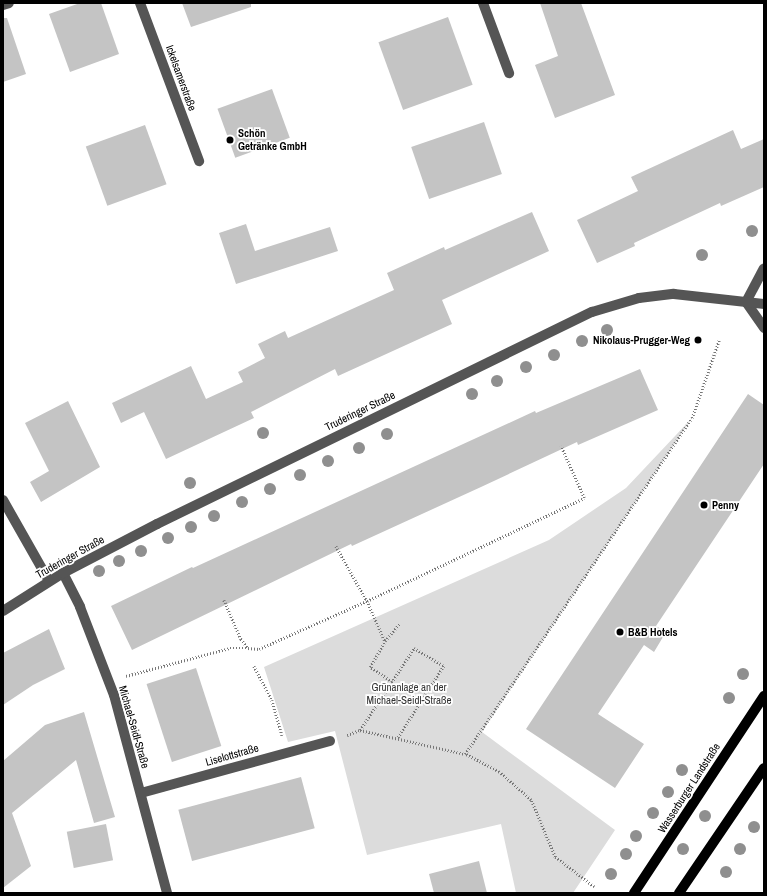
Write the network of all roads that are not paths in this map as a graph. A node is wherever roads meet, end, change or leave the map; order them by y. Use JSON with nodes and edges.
{"nodes":[{"id":1,"x":9,"y":3,"type":"edge"},
{"id":2,"x":140,"y":3,"type":"edge"},
{"id":3,"x":483,"y":3,"type":"edge"},
{"id":4,"x":3,"y":5,"type":"edge"},
{"id":5,"x":509,"y":74,"type":"dead end"},
{"id":6,"x":199,"y":161,"type":"dead end"},
{"id":7,"x":764,"y":268,"type":"edge"},
{"id":8,"x":746,"y":302,"type":"junction"},
{"id":9,"x":764,"y":304,"type":"edge"},
{"id":10,"x":764,"y":328,"type":"edge"},
{"id":11,"x":3,"y":500,"type":"edge"},
{"id":12,"x":63,"y":573,"type":"junction"},
{"id":13,"x":49,"y":581,"type":"junction"},
{"id":14,"x":3,"y":611,"type":"edge"},
{"id":15,"x":764,"y":696,"type":"edge"},
{"id":16,"x":330,"y":741,"type":"road end"},
{"id":17,"x":764,"y":768,"type":"edge"},
{"id":18,"x":141,"y":793,"type":"junction"},
{"id":19,"x":167,"y":893,"type":"edge"},
{"id":20,"x":634,"y":893,"type":"edge"},
{"id":21,"x":679,"y":893,"type":"edge"}],
"edges":[{"from":1,"to":4,"type":"street"},
{"from":2,"to":6,"type":"street","name":"Ickelsamerstraße"},
{"from":3,"to":5,"type":"street"},
{"from":7,"to":8,"type":"street"},
{"from":8,"to":9,"type":"street","name":"Truderinger Straße"},
{"from":8,"to":10,"type":"street"},
{"from":8,"to":12,"type":"street","name":"Truderinger Straße"},
{"from":11,"to":13,"type":"street"},
{"from":12,"to":13,"type":"street","name":"Truderinger Straße"},
{"from":12,"to":18,"type":"street","name":"Michael-Seidl-Straße"},
{"from":13,"to":14,"type":"street","name":"Truderinger Straße"},
{"from":15,"to":20,"type":"main road","name":"Wasserburger Landstraße"},
{"from":16,"to":18,"type":"street","name":"Liselottstraße"},
{"from":17,"to":21,"type":"main road"},
{"from":18,"to":19,"type":"street","name":"Michael-Seidl-Straße"}]}
